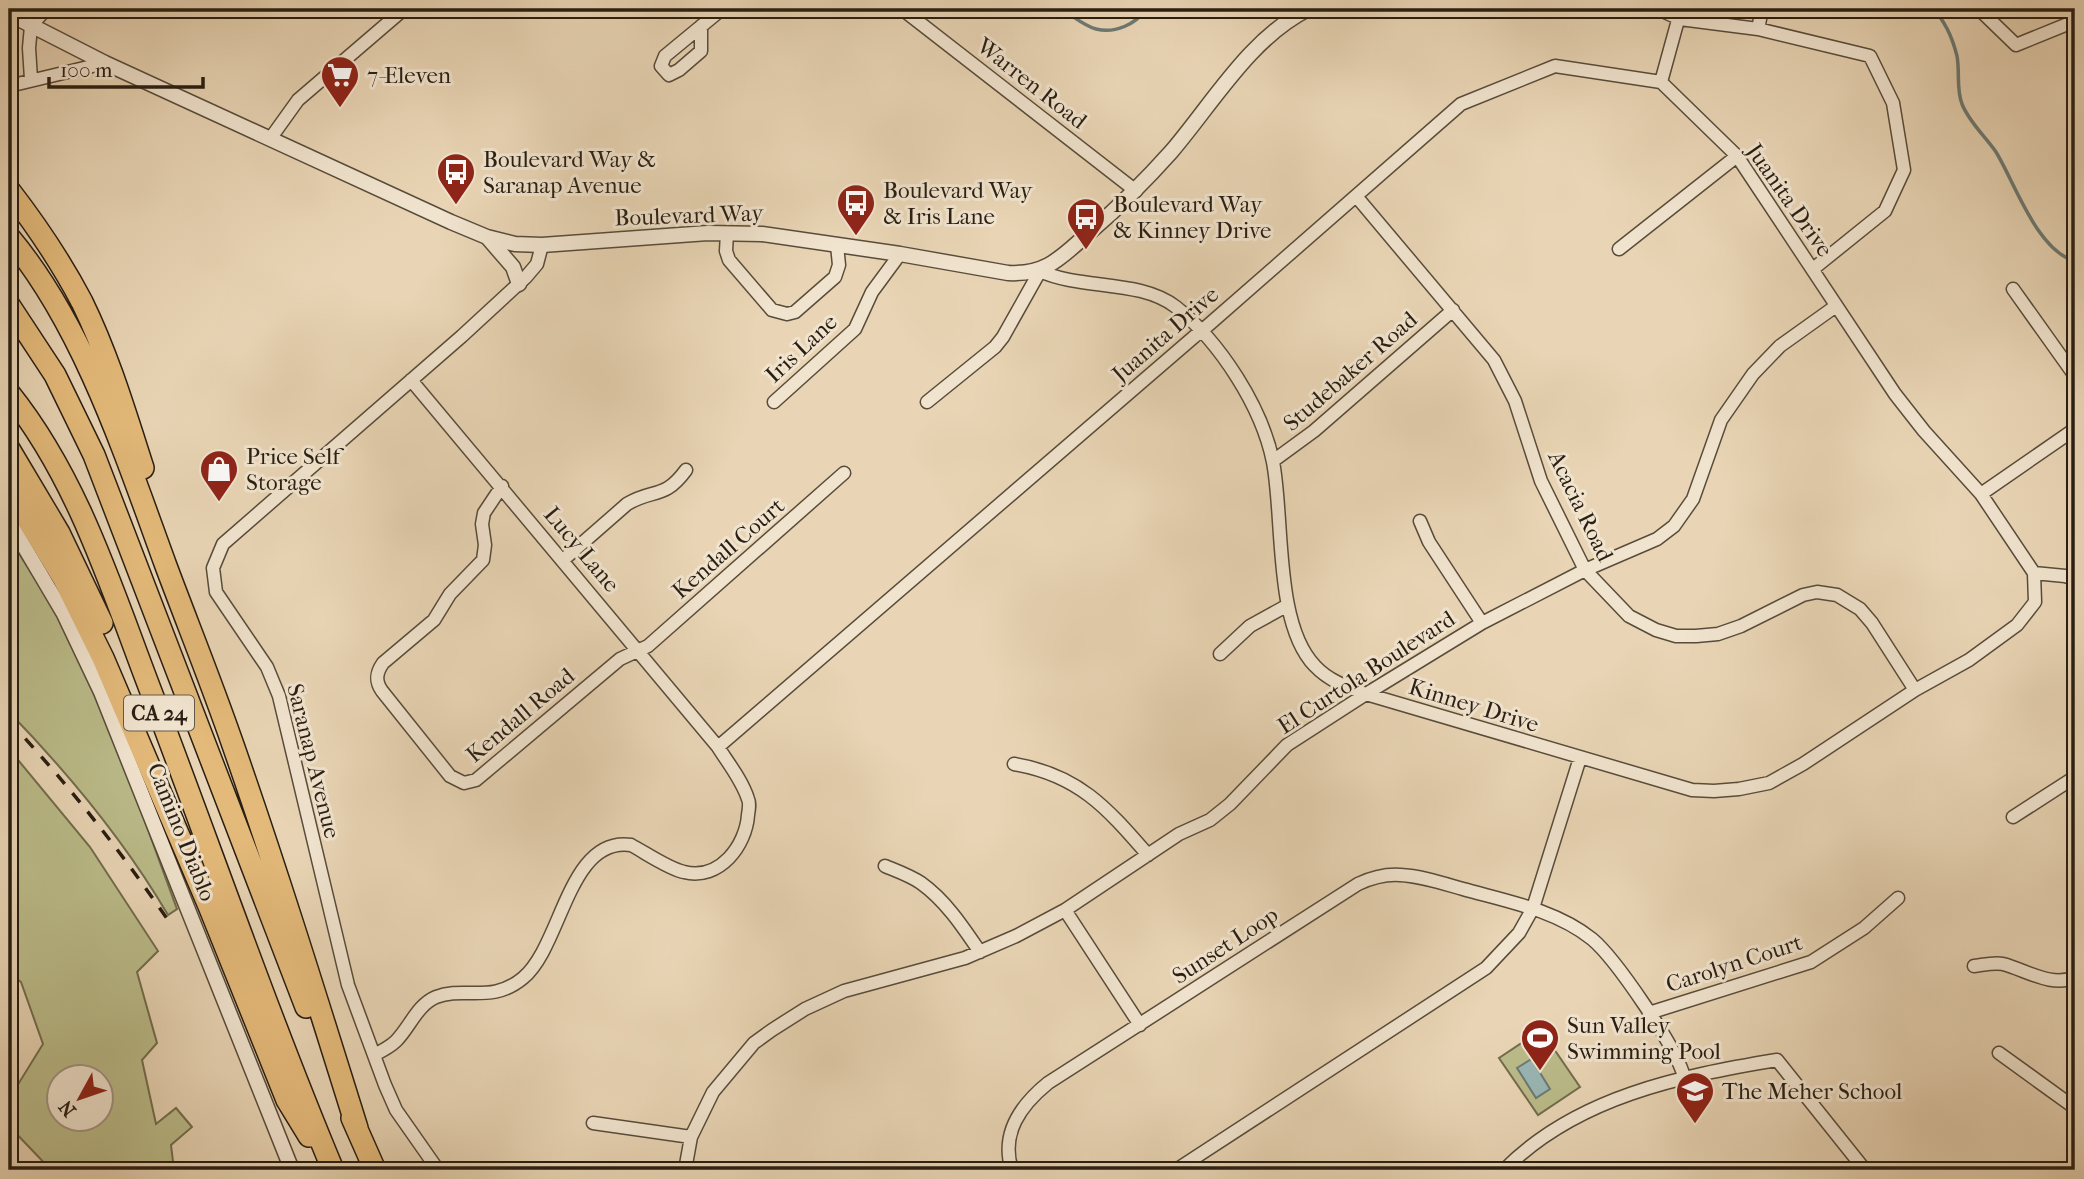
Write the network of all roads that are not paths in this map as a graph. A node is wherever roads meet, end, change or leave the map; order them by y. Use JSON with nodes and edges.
{"nodes":[{"id":1,"x":46,"y":9,"type":"edge"},
{"id":2,"x":404,"y":9,"type":"edge"},
{"id":3,"x":722,"y":9,"type":"edge"},
{"id":4,"x":902,"y":9,"type":"edge"},
{"id":5,"x":1308,"y":9,"type":"edge"},
{"id":6,"x":1658,"y":9,"type":"edge"},
{"id":7,"x":1762,"y":9,"type":"edge"},
{"id":8,"x":1982,"y":9,"type":"edge"},
{"id":9,"x":9,"y":14,"type":"edge"},
{"id":10,"x":1681,"y":14,"type":"edge"},
{"id":11,"x":1286,"y":15,"type":"edge"},
{"id":12,"x":2075,"y":22,"type":"edge"},
{"id":13,"x":31,"y":26,"type":"junction"},
{"id":14,"x":701,"y":26,"type":"dead end"},
{"id":15,"x":1758,"y":29,"type":"junction"},
{"id":16,"x":105,"y":62,"type":"junction"},
{"id":17,"x":32,"y":79,"type":"junction"},
{"id":18,"x":1661,"y":82,"type":"junction"},
{"id":19,"x":9,"y":86,"type":"edge"},
{"id":20,"x":270,"y":139,"type":"junction"},
{"id":21,"x":1737,"y":156,"type":"junction"},
{"id":22,"x":9,"y":190,"type":"edge"},
{"id":23,"x":1136,"y":191,"type":"junction"},
{"id":24,"x":1356,"y":196,"type":"junction"},
{"id":25,"x":727,"y":233,"type":"junction"},
{"id":26,"x":9,"y":237,"type":"edge"},
{"id":27,"x":487,"y":237,"type":"junction"},
{"id":28,"x":542,"y":245,"type":"junction"},
{"id":29,"x":837,"y":245,"type":"junction"},
{"id":30,"x":1619,"y":249,"type":"dead end"},
{"id":31,"x":901,"y":254,"type":"junction"},
{"id":32,"x":1813,"y":269,"type":"junction"},
{"id":33,"x":1040,"y":271,"type":"junction"},
{"id":34,"x":519,"y":284,"type":"junction"},
{"id":35,"x":2013,"y":289,"type":"dead end"},
{"id":36,"x":9,"y":305,"type":"edge"},
{"id":37,"x":1836,"y":306,"type":"junction"},
{"id":38,"x":1453,"y":310,"type":"junction"},
{"id":39,"x":1200,"y":331,"type":"junction"},
{"id":40,"x":2075,"y":376,"type":"edge"},
{"id":41,"x":411,"y":380,"type":"junction"},
{"id":42,"x":9,"y":393,"type":"edge"},
{"id":43,"x":774,"y":402,"type":"dead end"},
{"id":44,"x":927,"y":402,"type":"dead end"},
{"id":45,"x":2075,"y":429,"type":"edge"},
{"id":46,"x":9,"y":449,"type":"edge"},
{"id":47,"x":1273,"y":461,"type":"junction"},
{"id":48,"x":686,"y":470,"type":"dead end"},
{"id":49,"x":844,"y":473,"type":"dead end"},
{"id":50,"x":502,"y":486,"type":"junction"},
{"id":51,"x":9,"y":489,"type":"edge"},
{"id":52,"x":1981,"y":494,"type":"junction"},
{"id":53,"x":9,"y":521,"type":"edge"},
{"id":54,"x":1420,"y":521,"type":"dead end"},
{"id":55,"x":153,"y":529,"type":"junction"},
{"id":56,"x":563,"y":560,"type":"junction"},
{"id":57,"x":1585,"y":570,"type":"junction"},
{"id":58,"x":2034,"y":573,"type":"junction"},
{"id":59,"x":2075,"y":579,"type":"edge"},
{"id":60,"x":1288,"y":605,"type":"junction"},
{"id":61,"x":1482,"y":623,"type":"junction"},
{"id":62,"x":638,"y":650,"type":"junction"},
{"id":63,"x":1220,"y":654,"type":"dead end"},
{"id":64,"x":1915,"y":690,"type":"junction"},
{"id":65,"x":1366,"y":694,"type":"junction"},
{"id":66,"x":718,"y":747,"type":"junction"},
{"id":67,"x":1580,"y":758,"type":"junction"},
{"id":68,"x":1014,"y":764,"type":"dead end"},
{"id":69,"x":2075,"y":777,"type":"edge"},
{"id":70,"x":2013,"y":817,"type":"dead end"},
{"id":71,"x":1148,"y":855,"type":"junction"},
{"id":72,"x":886,"y":866,"type":"dead end"},
{"id":73,"x":1898,"y":898,"type":"dead end"},
{"id":74,"x":1533,"y":908,"type":"junction"},
{"id":75,"x":1065,"y":910,"type":"junction"},
{"id":76,"x":980,"y":952,"type":"junction"},
{"id":77,"x":1974,"y":966,"type":"dead end"},
{"id":78,"x":2075,"y":977,"type":"edge"},
{"id":79,"x":1649,"y":1013,"type":"junction"},
{"id":80,"x":1140,"y":1026,"type":"junction"},
{"id":81,"x":282,"y":1045,"type":"junction"},
{"id":82,"x":1999,"y":1053,"type":"dead end"},
{"id":83,"x":374,"y":1055,"type":"junction"},
{"id":84,"x":1684,"y":1077,"type":"junction"},
{"id":85,"x":2075,"y":1108,"type":"edge"},
{"id":86,"x":593,"y":1123,"type":"dead end"},
{"id":87,"x":357,"y":1128,"type":"junction"},
{"id":88,"x":691,"y":1137,"type":"junction"},
{"id":89,"x":292,"y":1170,"type":"edge"},
{"id":90,"x":333,"y":1170,"type":"edge"},
{"id":91,"x":375,"y":1170,"type":"edge"},
{"id":92,"x":438,"y":1170,"type":"edge"},
{"id":93,"x":685,"y":1170,"type":"edge"},
{"id":94,"x":1012,"y":1170,"type":"edge"},
{"id":95,"x":1176,"y":1170,"type":"edge"},
{"id":96,"x":1504,"y":1170,"type":"edge"},
{"id":97,"x":1865,"y":1170,"type":"edge"}],
"edges":[{"from":1,"to":13,"type":"street"},
{"from":2,"to":20,"type":"street"},
{"from":3,"to":14,"type":"street"},
{"from":4,"to":23,"type":"street","name":"Warren Road"},
{"from":5,"to":11,"type":"street"},
{"from":6,"to":10,"type":"street"},
{"from":7,"to":15,"type":"street"},
{"from":8,"to":12,"type":"street"},
{"from":9,"to":13,"type":"street","name":"Boulevard Way"},
{"from":10,"to":15,"type":"street"},
{"from":10,"to":18,"type":"street"},
{"from":11,"to":23,"type":"street"},
{"from":13,"to":16,"type":"street","name":"Boulevard Way"},
{"from":13,"to":17,"type":"street"},
{"from":15,"to":32,"type":"street"},
{"from":16,"to":17,"type":"street"},
{"from":16,"to":20,"type":"street","name":"Boulevard Way"},
{"from":17,"to":19,"type":"street"},
{"from":18,"to":21,"type":"street","name":"Juanita Drive"},
{"from":18,"to":24,"type":"street","name":"Juanita Drive"},
{"from":20,"to":27,"type":"street","name":"Boulevard Way"},
{"from":21,"to":30,"type":"street"},
{"from":21,"to":32,"type":"street","name":"Juanita Drive"},
{"from":22,"to":55,"type":"highway"},
{"from":23,"to":33,"type":"street"},
{"from":24,"to":38,"type":"street","name":"Acacia Road"},
{"from":24,"to":39,"type":"street","name":"Juanita Drive"},
{"from":25,"to":28,"type":"street","name":"Boulevard Way"},
{"from":25,"to":29,"type":"street","name":"Boulevard Way"},
{"from":25,"to":29,"type":"street"},
{"from":26,"to":55,"type":"highway"},
{"from":27,"to":28,"type":"street","name":"Boulevard Way"},
{"from":27,"to":34,"type":"street"},
{"from":28,"to":34,"type":"street","name":"Saranap Avenue"},
{"from":29,"to":31,"type":"street","name":"Boulevard Way"},
{"from":31,"to":33,"type":"street","name":"Boulevard Way"},
{"from":31,"to":43,"type":"street","name":"Iris Lane"},
{"from":32,"to":37,"type":"street","name":"Juanita Drive"},
{"from":33,"to":39,"type":"street","name":"Kinney Drive"},
{"from":33,"to":44,"type":"street"},
{"from":34,"to":41,"type":"street","name":"Saranap Avenue"},
{"from":35,"to":40,"type":"street"},
{"from":36,"to":87,"type":"highway"},
{"from":37,"to":52,"type":"street","name":"Juanita Drive"},
{"from":37,"to":57,"type":"street","name":"El Curtola Boulevard"},
{"from":38,"to":47,"type":"street","name":"Studebaker Road"},
{"from":38,"to":57,"type":"street","name":"Acacia Road"},
{"from":39,"to":47,"type":"street","name":"Kinney Drive"},
{"from":39,"to":66,"type":"street","name":"Juanita Drive"},
{"from":41,"to":50,"type":"street","name":"Lucy Lane"},
{"from":41,"to":83,"type":"street","name":"Saranap Avenue"},
{"from":42,"to":81,"type":"highway","number":"CA 24"},
{"from":45,"to":52,"type":"street"},
{"from":46,"to":81,"type":"highway"},
{"from":47,"to":60,"type":"street","name":"Kinney Drive"},
{"from":48,"to":56,"type":"street"},
{"from":49,"to":62,"type":"street","name":"Kendall Court"},
{"from":50,"to":56,"type":"street","name":"Lucy Lane"},
{"from":50,"to":62,"type":"street","name":"Kendall Road"},
{"from":51,"to":90,"type":"highway"},
{"from":52,"to":58,"type":"street","name":"Juanita Drive"},
{"from":53,"to":89,"type":"street","name":"Camino Diablo"},
{"from":54,"to":61,"type":"street"},
{"from":55,"to":87,"type":"highway","number":"CA 24"},
{"from":56,"to":62,"type":"street","name":"Lucy Lane"},
{"from":57,"to":61,"type":"street","name":"El Curtola Boulevard"},
{"from":57,"to":64,"type":"street","name":"Acacia Road"},
{"from":58,"to":59,"type":"street"},
{"from":58,"to":64,"type":"street","name":"Kinney Drive"},
{"from":60,"to":63,"type":"street"},
{"from":60,"to":65,"type":"street","name":"Kinney Drive"},
{"from":61,"to":65,"type":"street","name":"El Curtola Boulevard"},
{"from":62,"to":66,"type":"street","name":"Lucy Lane"},
{"from":64,"to":67,"type":"street","name":"Kinney Drive"},
{"from":65,"to":67,"type":"street","name":"Kinney Drive"},
{"from":65,"to":71,"type":"street","name":"El Curtola Boulevard"},
{"from":66,"to":83,"type":"street"},
{"from":67,"to":74,"type":"street"},
{"from":68,"to":71,"type":"street"},
{"from":69,"to":70,"type":"street"},
{"from":71,"to":75,"type":"street","name":"El Curtola Boulevard"},
{"from":72,"to":76,"type":"street"},
{"from":73,"to":79,"type":"street","name":"Carolyn Court"},
{"from":74,"to":79,"type":"street","name":"Sunset Loop"},
{"from":74,"to":80,"type":"street","name":"Sunset Loop"},
{"from":74,"to":95,"type":"street"},
{"from":75,"to":76,"type":"street","name":"El Curtola Boulevard"},
{"from":75,"to":80,"type":"street"},
{"from":76,"to":88,"type":"street","name":"El Curtola Boulevard"},
{"from":77,"to":78,"type":"street"},
{"from":79,"to":84,"type":"street","name":"Sunset Loop"},
{"from":80,"to":94,"type":"street","name":"Sunset Loop"},
{"from":81,"to":90,"type":"highway","number":"CA 24"},
{"from":82,"to":85,"type":"street"},
{"from":83,"to":92,"type":"street","name":"Saranap Avenue"},
{"from":84,"to":96,"type":"street"},
{"from":84,"to":97,"type":"street"},
{"from":86,"to":88,"type":"street"},
{"from":87,"to":91,"type":"highway","number":"CA 24"},
{"from":88,"to":93,"type":"street","name":"El Curtola Boulevard"}]}
